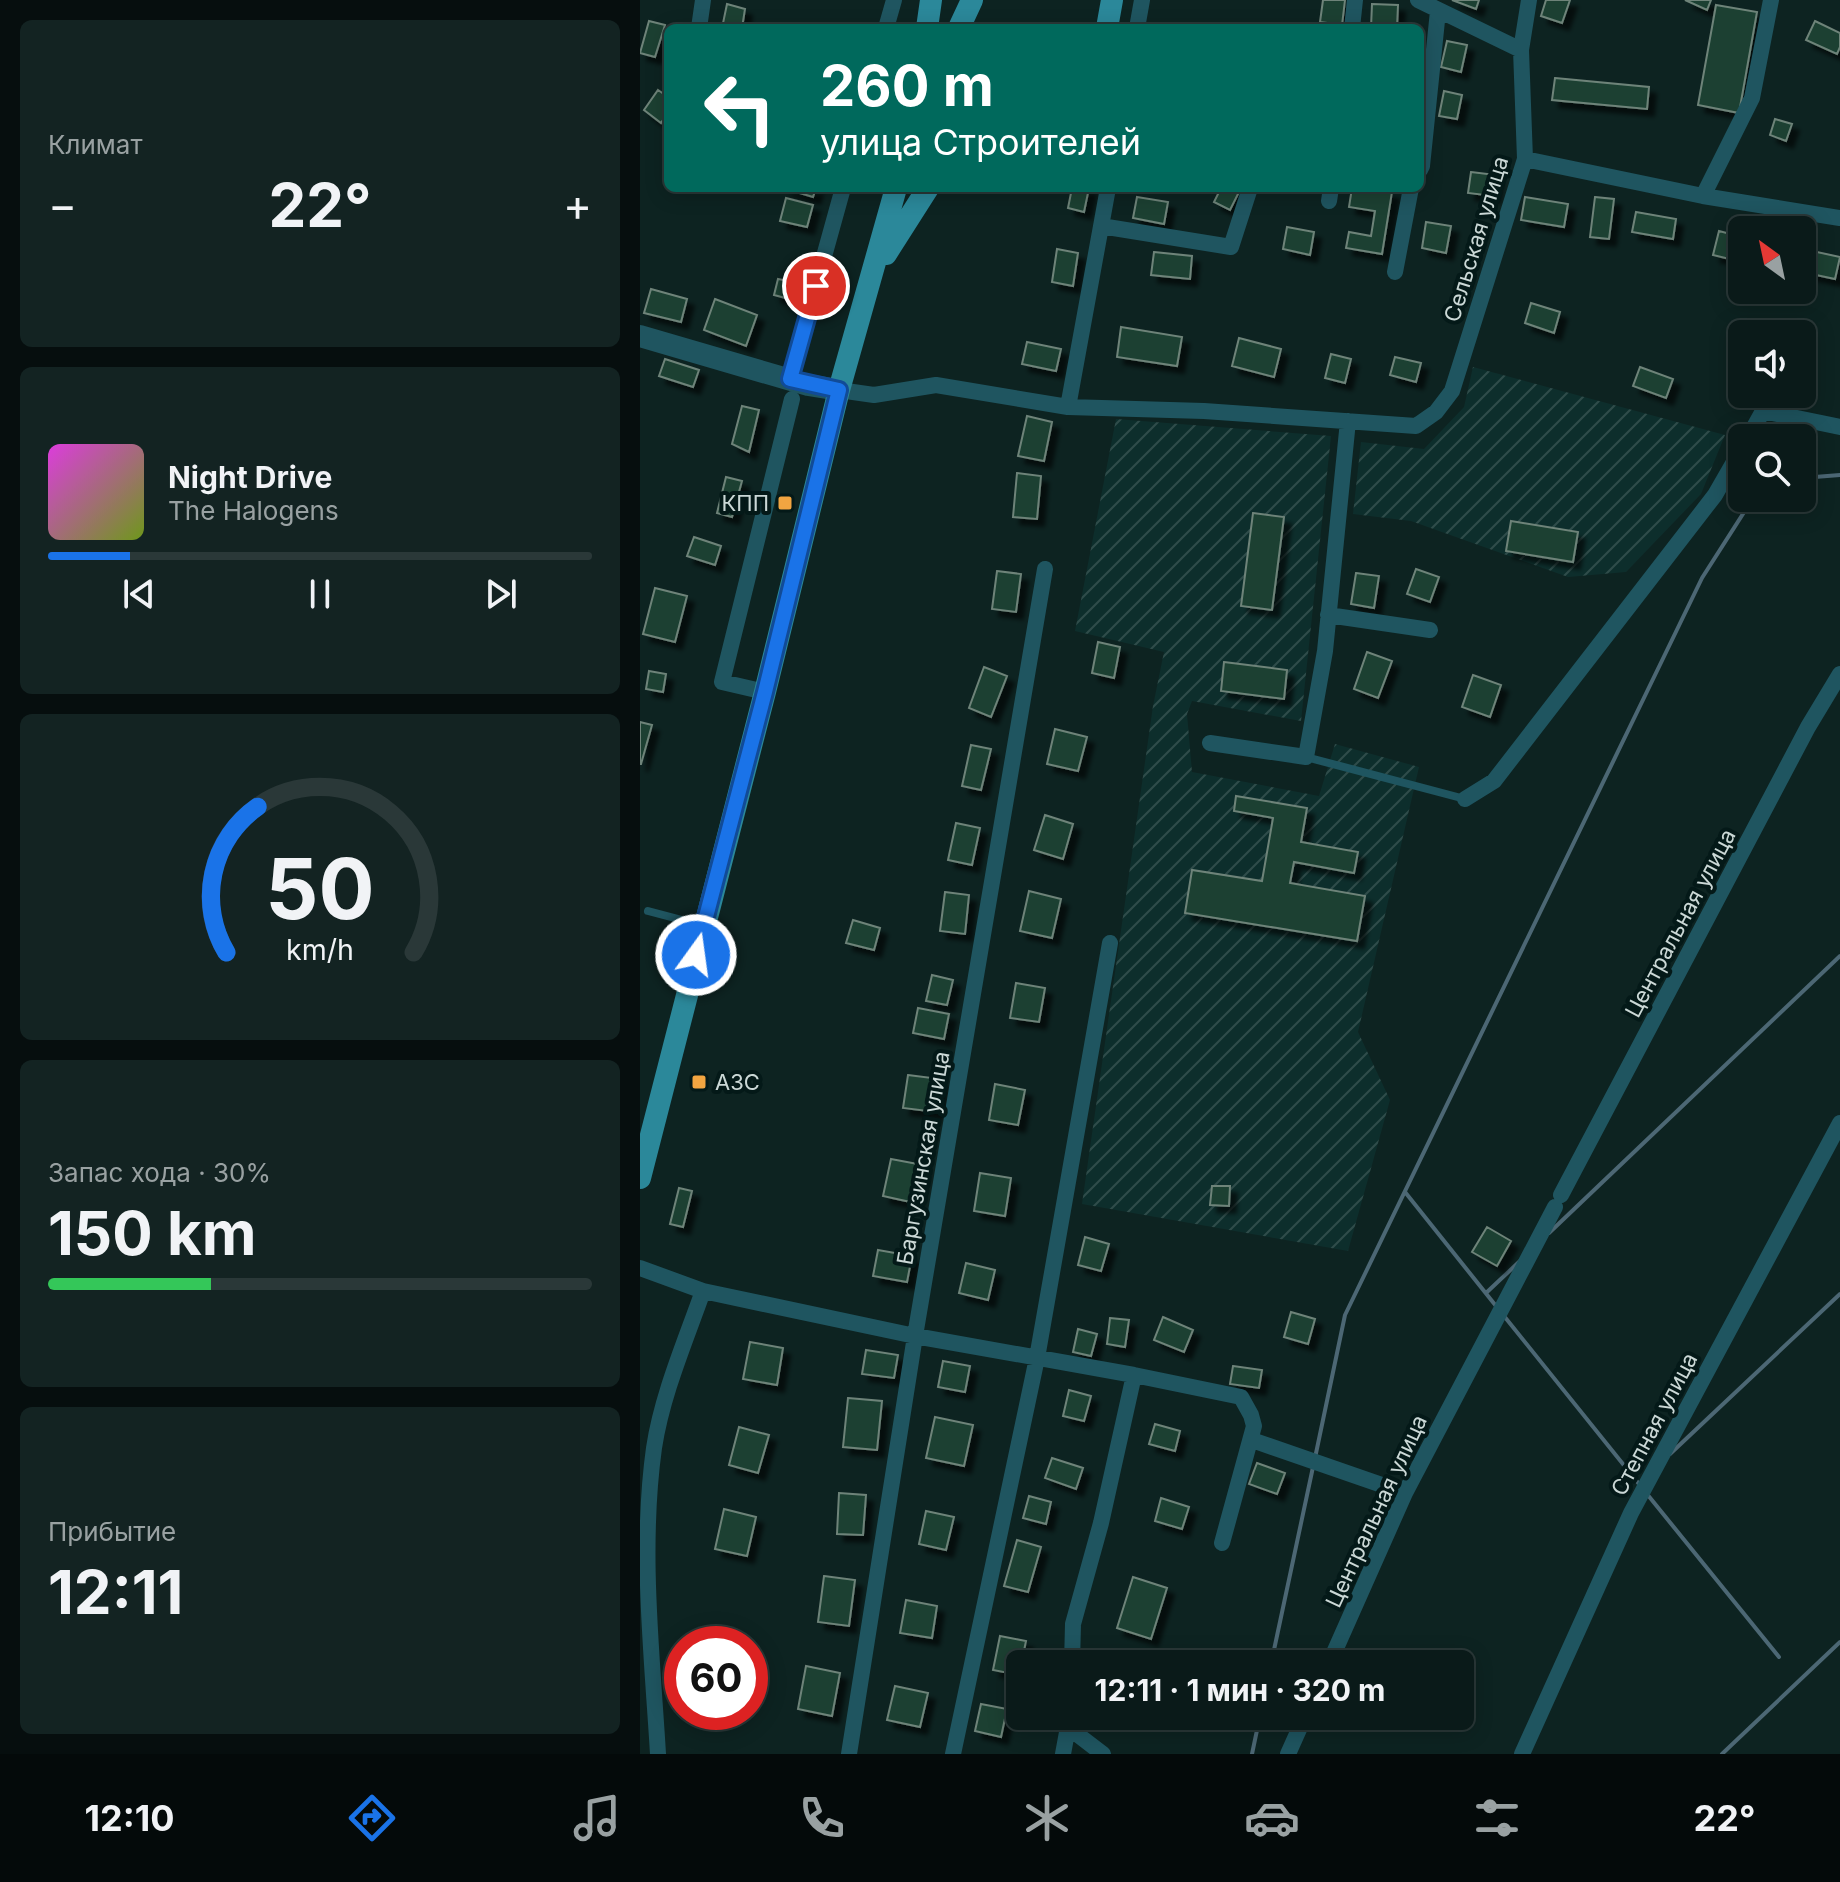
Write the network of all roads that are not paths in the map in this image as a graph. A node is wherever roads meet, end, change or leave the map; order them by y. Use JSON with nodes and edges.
{"nodes":[{"id":1,"x":703,"y":0,"type":"edge"},
{"id":2,"x":894,"y":0,"type":"edge"},
{"id":3,"x":931,"y":0,"type":"edge"},
{"id":4,"x":956,"y":0,"type":"edge"},
{"id":5,"x":975,"y":0,"type":"edge"},
{"id":6,"x":1112,"y":0,"type":"edge"},
{"id":7,"x":1142,"y":0,"type":"edge"},
{"id":8,"x":1355,"y":0,"type":"edge"},
{"id":9,"x":1418,"y":0,"type":"edge"},
{"id":10,"x":1529,"y":0,"type":"edge"},
{"id":11,"x":1771,"y":0,"type":"edge"},
{"id":12,"x":1438,"y":11,"type":"junction"},
{"id":13,"x":700,"y":24,"type":"edge"},
{"id":14,"x":887,"y":24,"type":"edge"},
{"id":15,"x":928,"y":24,"type":"edge"},
{"id":16,"x":946,"y":24,"type":"edge"},
{"id":17,"x":961,"y":24,"type":"edge"},
{"id":18,"x":977,"y":24,"type":"edge"},
{"id":19,"x":1108,"y":24,"type":"edge"},
{"id":20,"x":1138,"y":24,"type":"edge"},
{"id":21,"x":1352,"y":24,"type":"edge"},
{"id":22,"x":1521,"y":50,"type":"junction"},
{"id":23,"x":1424,"y":147,"type":"edge"},
{"id":24,"x":1525,"y":159,"type":"junction"},
{"id":25,"x":842,"y":192,"type":"edge"},
{"id":26,"x":895,"y":192,"type":"edge"},
{"id":27,"x":925,"y":192,"type":"edge"},
{"id":28,"x":1107,"y":192,"type":"edge"},
{"id":29,"x":1249,"y":192,"type":"edge"},
{"id":30,"x":1410,"y":192,"type":"edge"},
{"id":31,"x":1703,"y":196,"type":"junction"},
{"id":32,"x":1840,"y":218,"type":"edge"},
{"id":33,"x":1101,"y":226,"type":"junction"},
{"id":34,"x":1395,"y":272,"type":"dead end"},
{"id":35,"x":867,"y":286,"type":"junction"},
{"id":36,"x":640,"y":336,"type":"edge"},
{"id":37,"x":791,"y":389,"type":"junction"},
{"id":38,"x":839,"y":390,"type":"junction"},
{"id":39,"x":1068,"y":407,"type":"junction"},
{"id":40,"x":1348,"y":421,"type":"junction"},
{"id":41,"x":1756,"y":424,"type":"edge"},
{"id":42,"x":1840,"y":427,"type":"edge"},
{"id":43,"x":1728,"y":472,"type":"edge"},
{"id":44,"x":1045,"y":569,"type":"dead end"},
{"id":45,"x":1328,"y":615,"type":"junction"},
{"id":46,"x":1430,"y":630,"type":"dead end"},
{"id":47,"x":1840,"y":674,"type":"edge"},
{"id":48,"x":765,"y":692,"type":"junction"},
{"id":49,"x":1210,"y":743,"type":"dead end"},
{"id":50,"x":1306,"y":757,"type":"junction"},
{"id":51,"x":1465,"y":799,"type":"joint"},
{"id":52,"x":648,"y":911,"type":"dead end"},
{"id":53,"x":703,"y":926,"type":"junction"},
{"id":54,"x":1110,"y":943,"type":"dead end"},
{"id":55,"x":1840,"y":1123,"type":"edge"},
{"id":56,"x":640,"y":1178,"type":"edge"},
{"id":57,"x":640,"y":1268,"type":"edge"},
{"id":58,"x":703,"y":1291,"type":"junction"},
{"id":59,"x":915,"y":1336,"type":"junction"},
{"id":60,"x":1037,"y":1358,"type":"junction"},
{"id":61,"x":1134,"y":1375,"type":"junction"},
{"id":62,"x":1252,"y":1440,"type":"junction"},
{"id":63,"x":1405,"y":1493,"type":"junction"},
{"id":64,"x":1222,"y":1543,"type":"dead end"},
{"id":65,"x":1072,"y":1650,"type":"edge"},
{"id":66,"x":1335,"y":1650,"type":"edge"},
{"id":67,"x":1068,"y":1730,"type":"edge"},
{"id":68,"x":1078,"y":1730,"type":"edge"},
{"id":69,"x":1299,"y":1730,"type":"edge"},
{"id":70,"x":658,"y":1754,"type":"edge"},
{"id":71,"x":849,"y":1754,"type":"edge"},
{"id":72,"x":953,"y":1754,"type":"edge"},
{"id":73,"x":1063,"y":1754,"type":"edge"},
{"id":74,"x":1103,"y":1754,"type":"edge"},
{"id":75,"x":1288,"y":1754,"type":"edge"},
{"id":76,"x":1522,"y":1754,"type":"edge"}],
"edges":[{"from":1,"to":13,"type":"street"},
{"from":2,"to":14,"type":"street"},
{"from":3,"to":15,"type":"main road"},
{"from":4,"to":16,"type":"main road"},
{"from":5,"to":17,"type":"main road"},
{"from":5,"to":18,"type":"main road"},
{"from":6,"to":19,"type":"main road"},
{"from":7,"to":20,"type":"street"},
{"from":8,"to":21,"type":"street"},
{"from":9,"to":12,"type":"street"},
{"from":10,"to":22,"type":"street","name":"Сельская улица"},
{"from":11,"to":31,"type":"street"},
{"from":12,"to":22,"type":"street"},
{"from":12,"to":23,"type":"street"},
{"from":22,"to":24,"type":"street","name":"Сельская улица"},
{"from":24,"to":31,"type":"street"},
{"from":24,"to":40,"type":"street","name":"Сельская улица"},
{"from":25,"to":37,"type":"street"},
{"from":26,"to":35,"type":"main road"},
{"from":27,"to":35,"type":"main road"},
{"from":28,"to":33,"type":"street"},
{"from":29,"to":33,"type":"street"},
{"from":30,"to":34,"type":"street"},
{"from":31,"to":32,"type":"street"},
{"from":33,"to":39,"type":"street"},
{"from":35,"to":38,"type":"main road"},
{"from":36,"to":37,"type":"street"},
{"from":37,"to":38,"type":"street"},
{"from":37,"to":48,"type":"street"},
{"from":38,"to":39,"type":"street"},
{"from":38,"to":48,"type":"main road"},
{"from":39,"to":40,"type":"street"},
{"from":40,"to":45,"type":"street"},
{"from":41,"to":42,"type":"street"},
{"from":43,"to":51,"type":"street"},
{"from":44,"to":59,"type":"street","name":"Баргузинская улица"},
{"from":45,"to":46,"type":"street"},
{"from":45,"to":50,"type":"street"},
{"from":47,"to":63,"type":"street","name":"Центральная улица"},
{"from":48,"to":53,"type":"main road"},
{"from":49,"to":50,"type":"street"},
{"from":50,"to":51,"type":"lane"},
{"from":52,"to":53,"type":"lane"},
{"from":53,"to":56,"type":"main road"},
{"from":54,"to":60,"type":"street"},
{"from":55,"to":76,"type":"street","name":"Степная улица"},
{"from":57,"to":58,"type":"street"},
{"from":58,"to":59,"type":"street"},
{"from":58,"to":70,"type":"street"},
{"from":59,"to":60,"type":"street"},
{"from":59,"to":71,"type":"street","name":"Баргузинская улица"},
{"from":60,"to":61,"type":"street"},
{"from":60,"to":72,"type":"street"},
{"from":61,"to":62,"type":"street"},
{"from":61,"to":65,"type":"street"},
{"from":62,"to":63,"type":"street"},
{"from":62,"to":64,"type":"street"},
{"from":63,"to":66,"type":"street","name":"Центральная улица"},
{"from":67,"to":73,"type":"street"},
{"from":68,"to":74,"type":"street"},
{"from":69,"to":75,"type":"street"}]}
